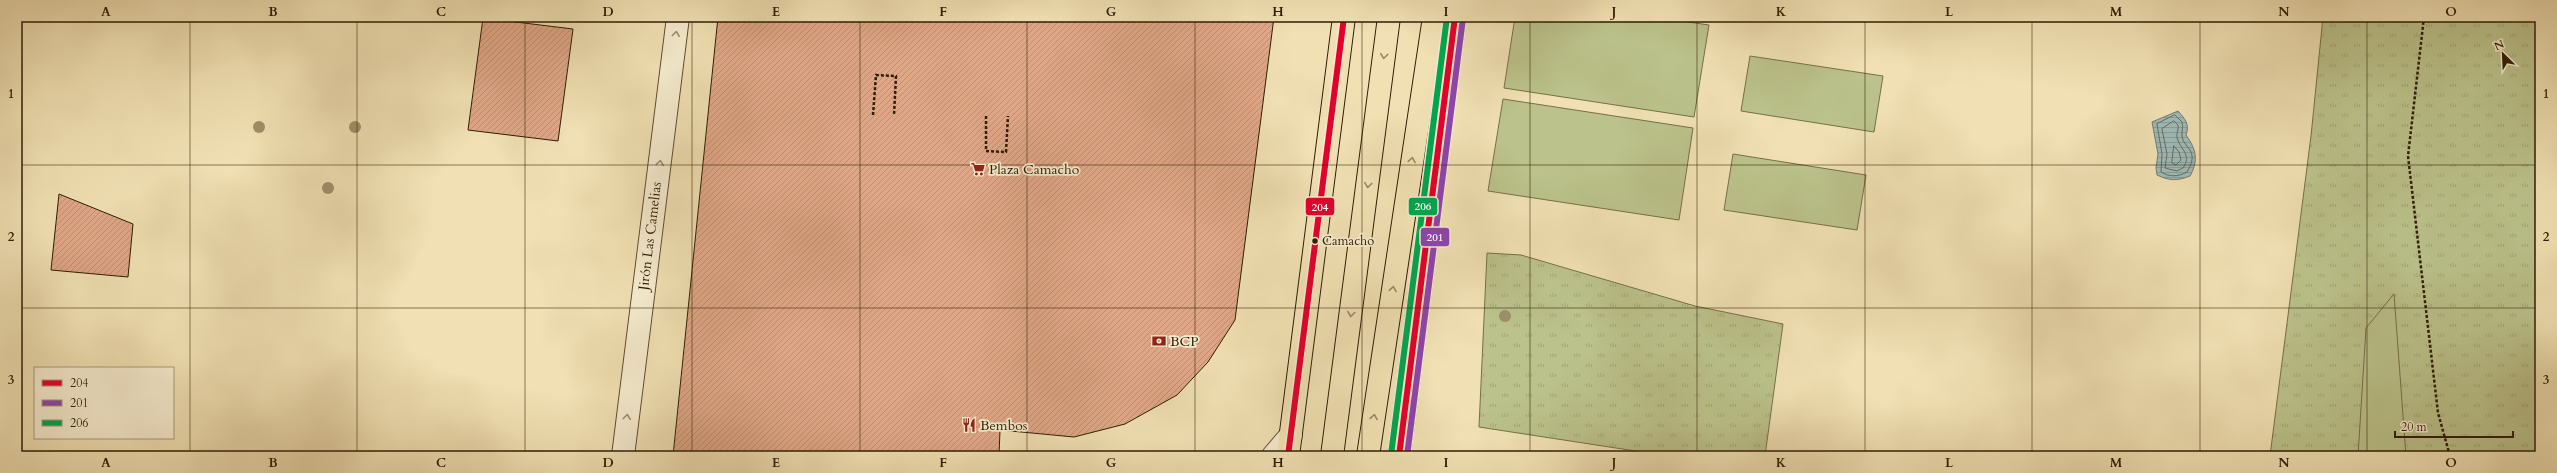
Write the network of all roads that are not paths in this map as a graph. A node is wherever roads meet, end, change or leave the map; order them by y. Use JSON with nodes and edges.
{"nodes":[{"id":1,"x":678,"y":17,"type":"edge"},
{"id":2,"x":1344,"y":17,"type":"edge"},
{"id":3,"x":1389,"y":17,"type":"edge"},
{"id":4,"x":1434,"y":17,"type":"edge"},
{"id":5,"x":1455,"y":17,"type":"edge"},
{"id":6,"x":1291,"y":435,"type":"junction"},
{"id":7,"x":622,"y":456,"type":"edge"},
{"id":8,"x":1273,"y":456,"type":"edge"},
{"id":9,"x":1288,"y":456,"type":"edge"},
{"id":10,"x":1332,"y":456,"type":"edge"},
{"id":11,"x":1368,"y":456,"type":"edge"},
{"id":12,"x":1399,"y":456,"type":"edge"}],
"edges":[{"from":7,"to":1,"type":"street","name":"Jirón Las Camelias","one_way":true},
{"from":2,"to":6,"type":"main road"},
{"from":3,"to":10,"type":"main road","one_way":true},
{"from":11,"to":4,"type":"main road","one_way":true},
{"from":5,"to":12,"type":"main road"},
{"from":6,"to":8,"type":"street"},
{"from":6,"to":9,"type":"main road"}]}
